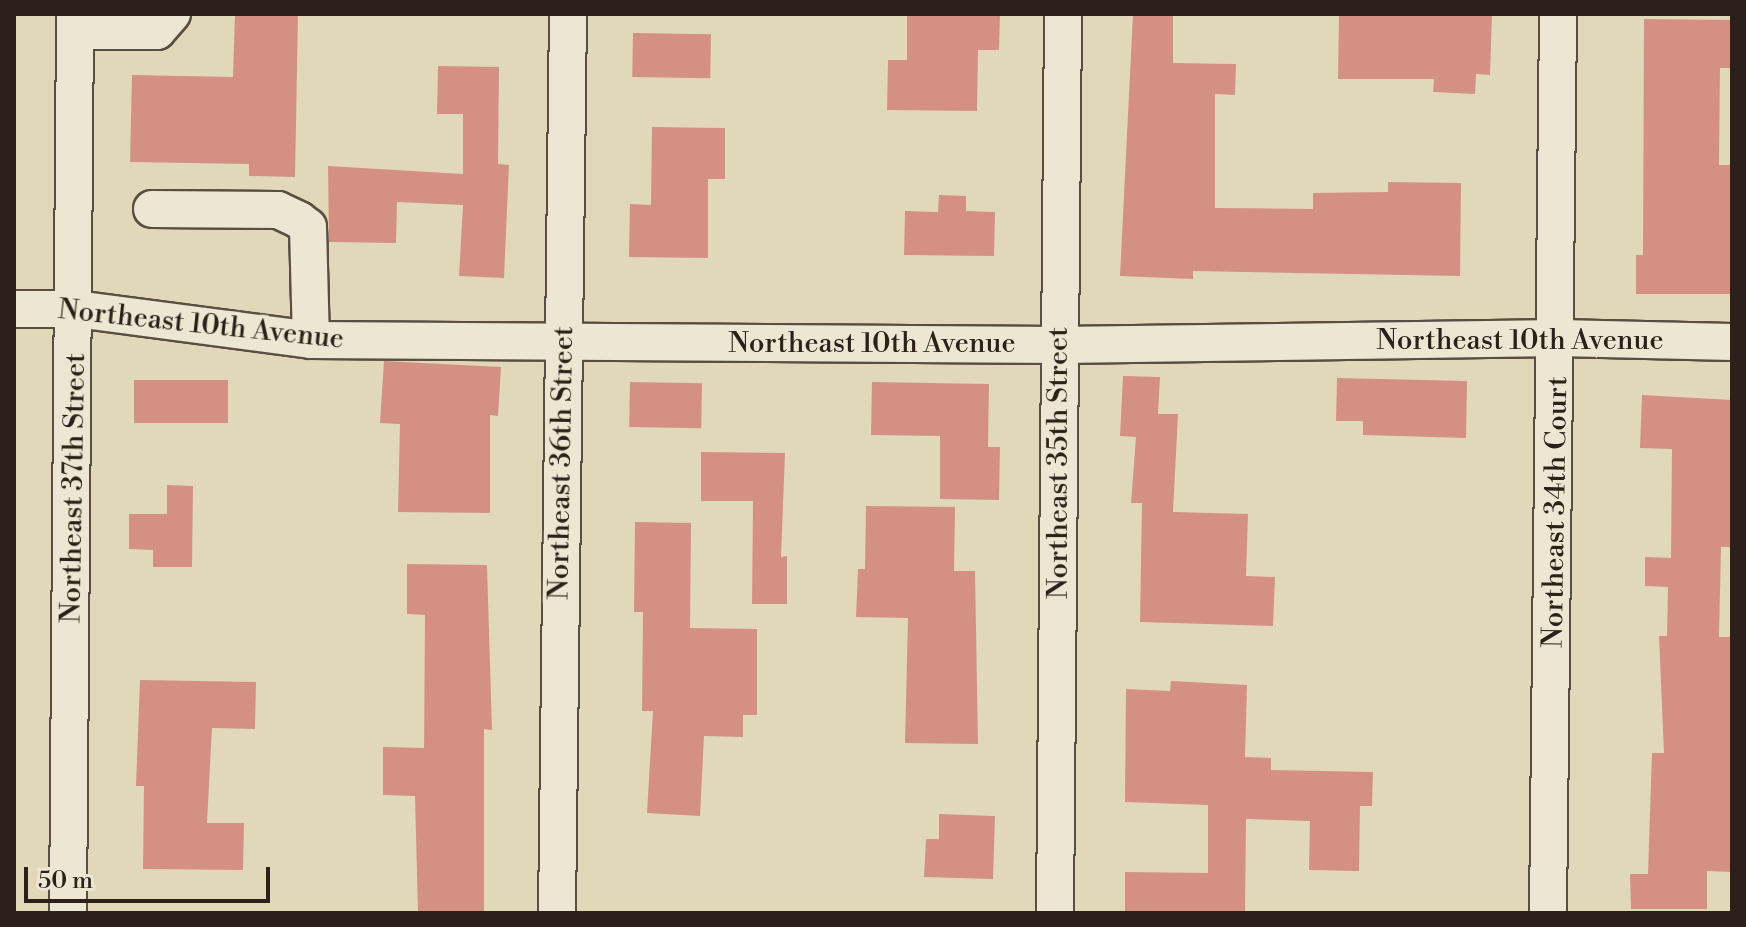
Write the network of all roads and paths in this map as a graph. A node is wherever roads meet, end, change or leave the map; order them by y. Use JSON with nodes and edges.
{"nodes":[{"id":1,"x":172,"y":14,"type":"edge"},
{"id":2,"x":568,"y":14,"type":"edge"},
{"id":3,"x":1063,"y":14,"type":"edge"},
{"id":4,"x":1558,"y":14,"type":"edge"},
{"id":5,"x":75,"y":22,"type":"edge"},
{"id":6,"x":152,"y":209,"type":"dead end"},
{"id":7,"x":14,"y":309,"type":"edge"},
{"id":8,"x":76,"y":309,"type":"junction"},
{"id":9,"x":1559,"y":338,"type":"junction"},
{"id":10,"x":311,"y":340,"type":"junction"},
{"id":11,"x":564,"y":342,"type":"junction"},
{"id":12,"x":1732,"y":342,"type":"edge"},
{"id":13,"x":1060,"y":345,"type":"junction"},
{"id":14,"x":68,"y":913,"type":"edge"},
{"id":15,"x":557,"y":913,"type":"edge"},
{"id":16,"x":1055,"y":913,"type":"edge"},
{"id":17,"x":1548,"y":913,"type":"edge"}],
"edges":[{"from":1,"to":5,"type":"street"},
{"from":2,"to":11,"type":"street","name":"Northeast 36th Street"},
{"from":3,"to":13,"type":"street","name":"Northeast 35th Street"},
{"from":4,"to":9,"type":"street","name":"Northeast 34th Court"},
{"from":5,"to":8,"type":"street","name":"Northeast 37th Street"},
{"from":6,"to":10,"type":"street"},
{"from":7,"to":8,"type":"street","name":"Northeast 10th Avenue"},
{"from":8,"to":10,"type":"street","name":"Northeast 10th Avenue"},
{"from":8,"to":14,"type":"street","name":"Northeast 37th Street"},
{"from":9,"to":12,"type":"street","name":"Northeast 10th Avenue"},
{"from":9,"to":13,"type":"street","name":"Northeast 10th Avenue"},
{"from":9,"to":17,"type":"street","name":"Northeast 34th Court"},
{"from":10,"to":11,"type":"street","name":"Northeast 10th Avenue"},
{"from":11,"to":13,"type":"street","name":"Northeast 10th Avenue"},
{"from":11,"to":15,"type":"street","name":"Northeast 36th Street"},
{"from":13,"to":16,"type":"street","name":"Northeast 35th Street"}]}
